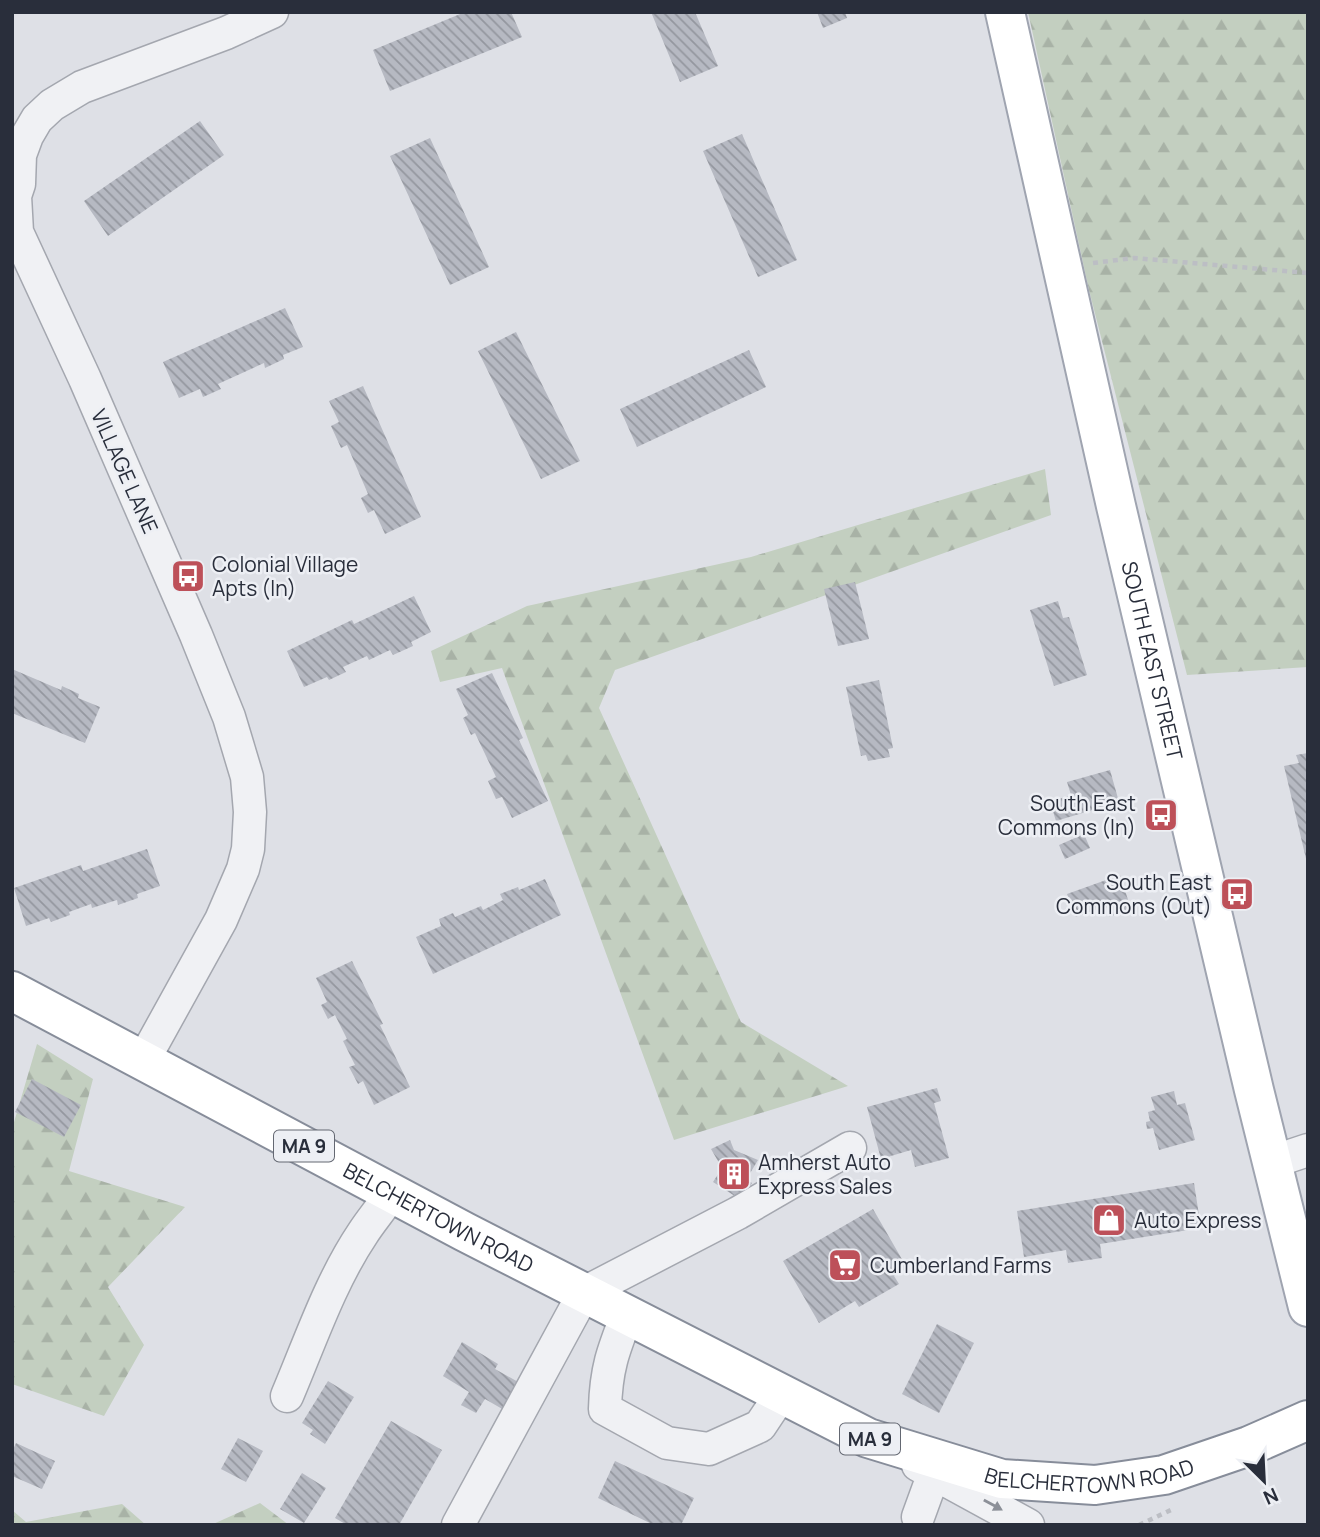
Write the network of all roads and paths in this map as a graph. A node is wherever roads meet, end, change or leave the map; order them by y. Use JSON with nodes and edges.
{"nodes":[{"id":1,"x":272,"y":12,"type":"edge"},
{"id":2,"x":1005,"y":12,"type":"edge"},
{"id":3,"x":1063,"y":267,"type":"junction"},
{"id":4,"x":1308,"y":273,"type":"edge"},
{"id":5,"x":12,"y":991,"type":"edge"},
{"id":6,"x":143,"y":1060,"type":"junction"},
{"id":7,"x":850,"y":1148,"type":"dead end"},
{"id":8,"x":1308,"y":1150,"type":"edge"},
{"id":9,"x":1272,"y":1162,"type":"junction"},
{"id":10,"x":391,"y":1192,"type":"junction"},
{"id":11,"x":584,"y":1293,"type":"junction"},
{"id":12,"x":1308,"y":1307,"type":"edge"},
{"id":13,"x":627,"y":1315,"type":"junction"},
{"id":14,"x":782,"y":1394,"type":"junction"},
{"id":15,"x":287,"y":1396,"type":"dead end"},
{"id":16,"x":1308,"y":1420,"type":"edge"},
{"id":17,"x":868,"y":1438,"type":"junction"},
{"id":18,"x":934,"y":1474,"type":"junction"},
{"id":19,"x":1177,"y":1507,"type":"dead end"},
{"id":20,"x":919,"y":1517,"type":"dead end"},
{"id":21,"x":458,"y":1525,"type":"edge"},
{"id":22,"x":1028,"y":1525,"type":"edge"},
{"id":23,"x":1139,"y":1525,"type":"edge"}],
"edges":[{"from":1,"to":6,"type":"street","name":"VILLAGE LANE"},
{"from":2,"to":3,"type":"main road","name":"SOUTH EAST STREET"},
{"from":3,"to":4,"type":"path"},
{"from":3,"to":9,"type":"main road","name":"SOUTH EAST STREET"},
{"from":5,"to":6,"type":"main road","name":"BELCHERTOWN ROAD","number":"MA 9"},
{"from":6,"to":10,"type":"main road","name":"BELCHERTOWN ROAD","number":"MA 9"},
{"from":7,"to":11,"type":"street"},
{"from":8,"to":9,"type":"street"},
{"from":9,"to":12,"type":"main road","name":"SOUTH EAST STREET"},
{"from":10,"to":11,"type":"main road","name":"BELCHERTOWN ROAD","number":"MA 9"},
{"from":10,"to":15,"type":"street"},
{"from":11,"to":13,"type":"main road","name":"BELCHERTOWN ROAD","number":"MA 9"},
{"from":11,"to":21,"type":"street"},
{"from":13,"to":14,"type":"main road","name":"BELCHERTOWN ROAD","number":"MA 9"},
{"from":13,"to":14,"type":"street"},
{"from":14,"to":17,"type":"main road","name":"BELCHERTOWN ROAD","number":"MA 9"},
{"from":16,"to":17,"type":"main road","name":"BELCHERTOWN ROAD","number":"MA 9"},
{"from":17,"to":18,"type":"street","name":"BELCHERTOWN ROAD"},
{"from":18,"to":20,"type":"street"},
{"from":18,"to":22,"type":"street","name":"BELCHERTOWN ROAD","one_way":true},
{"from":19,"to":23,"type":"path"}]}
